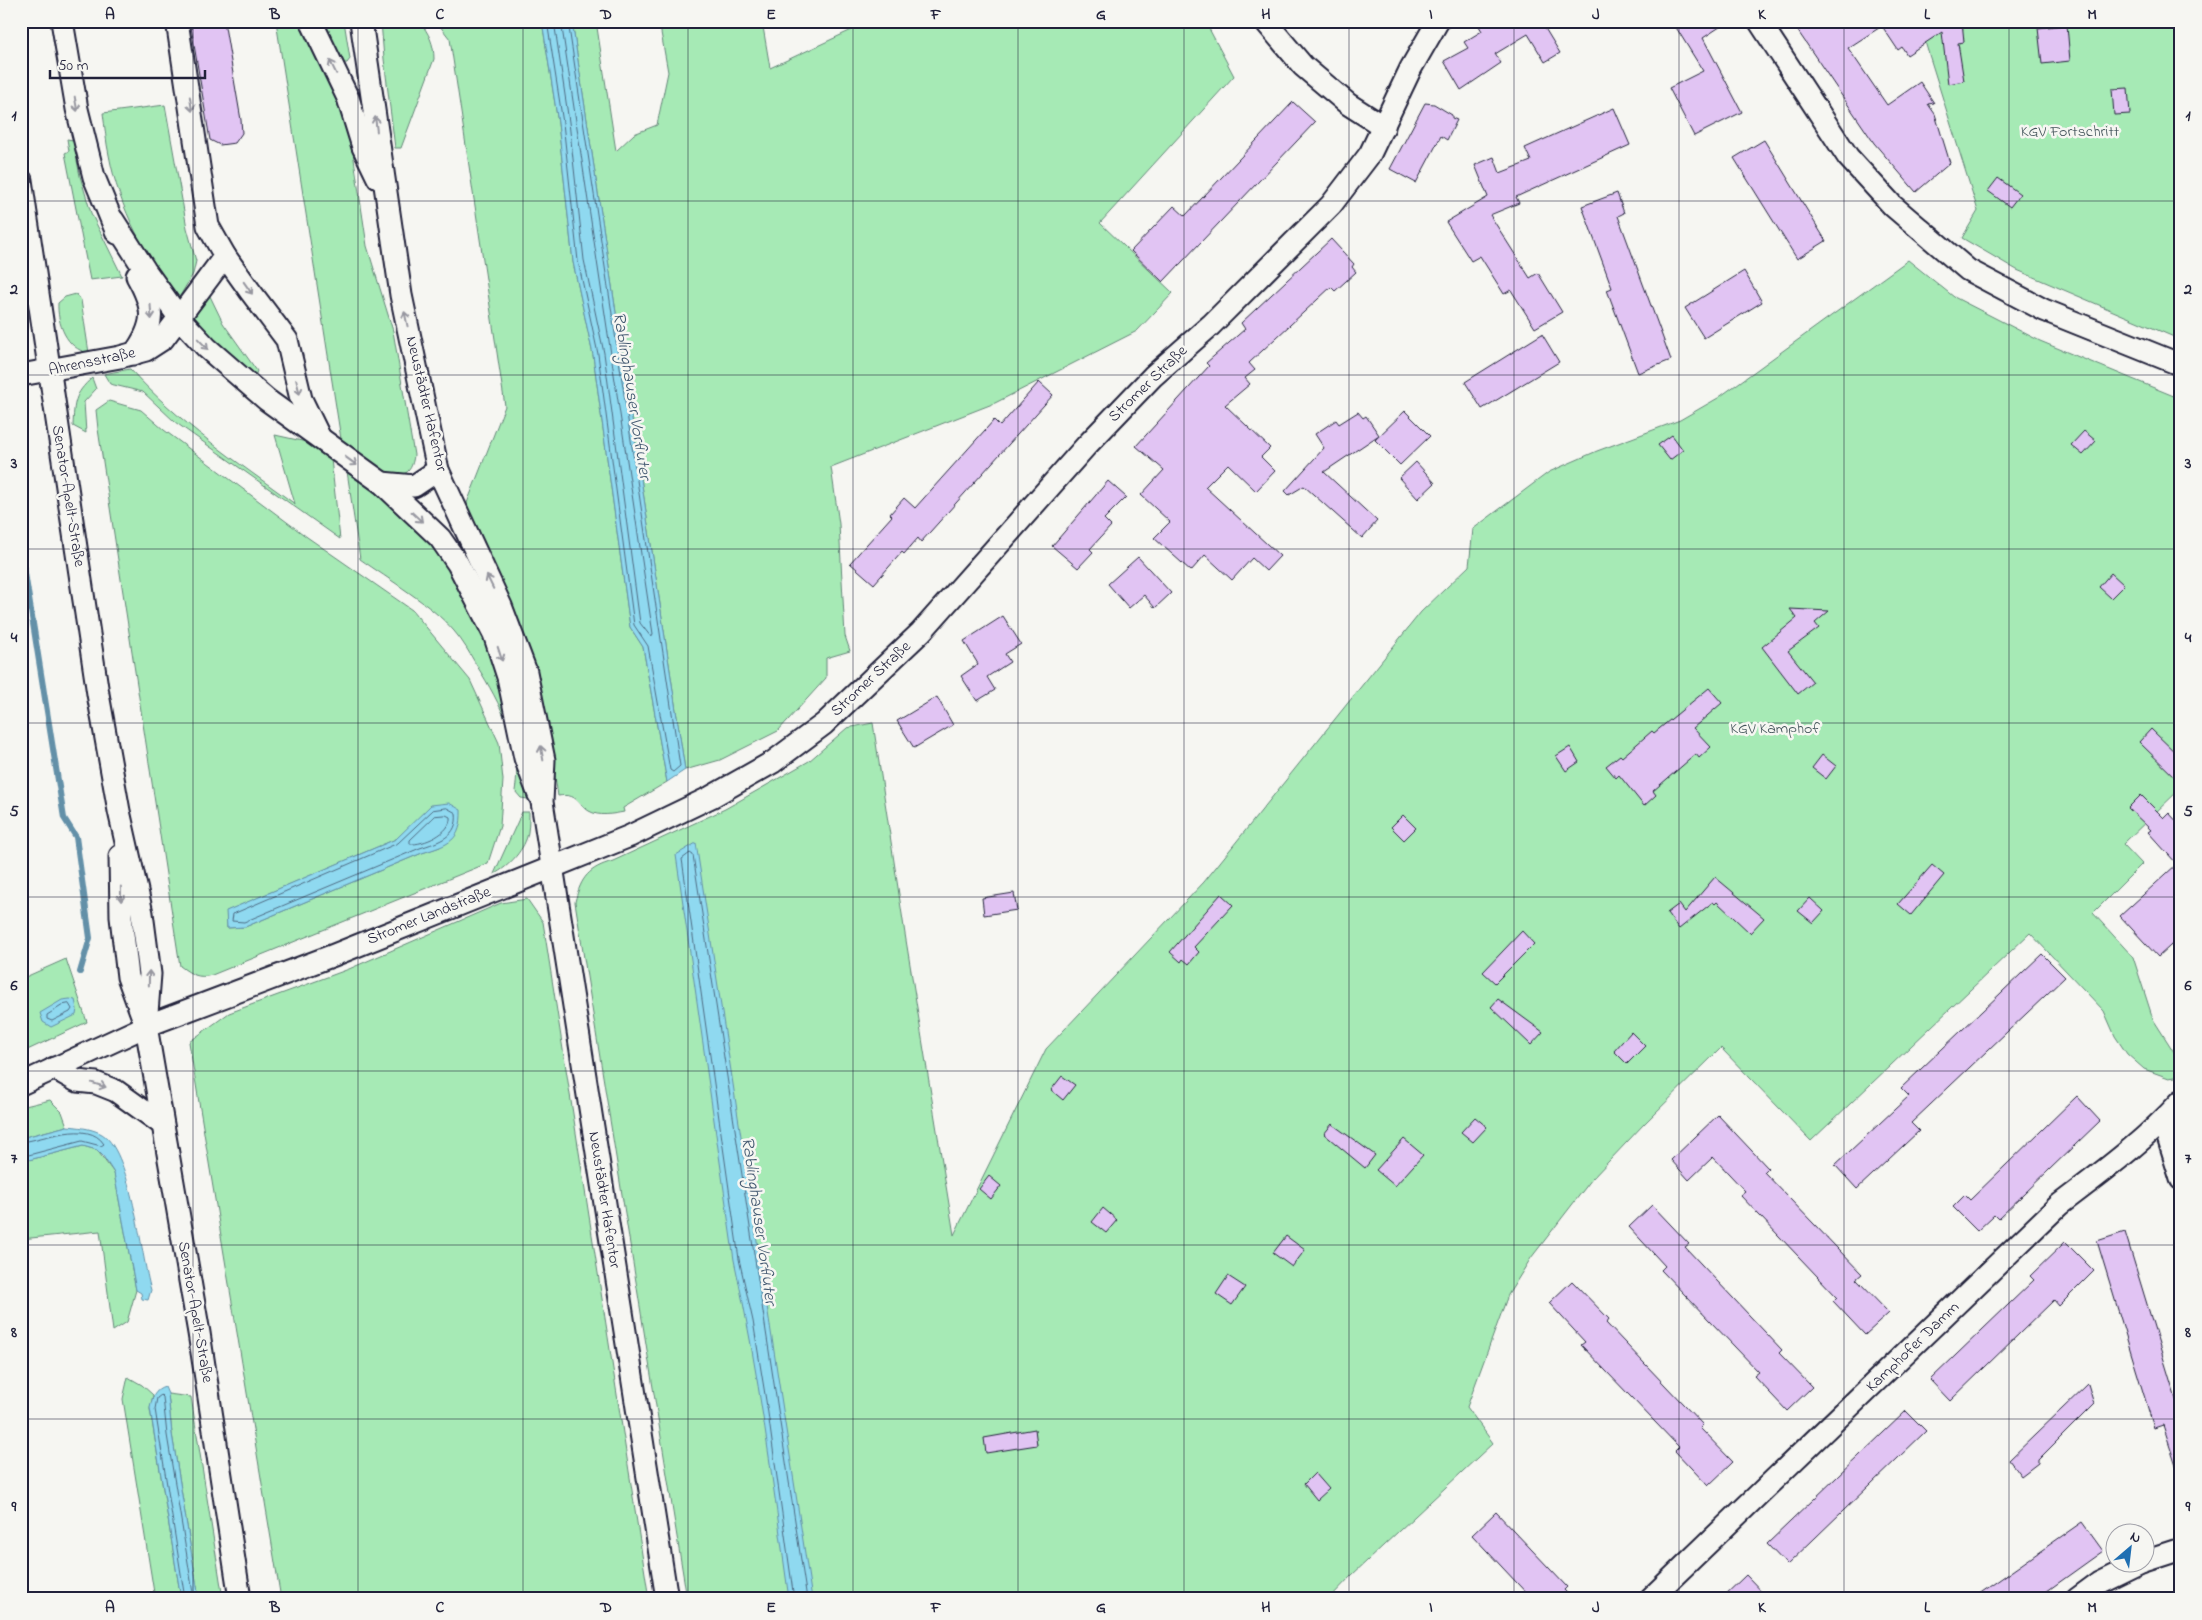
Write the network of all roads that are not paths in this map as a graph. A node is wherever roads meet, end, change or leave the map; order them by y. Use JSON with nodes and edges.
{"nodes":[{"id":1,"x":62,"y":21,"type":"edge"},
{"id":2,"x":177,"y":21,"type":"edge"},
{"id":3,"x":310,"y":21,"type":"edge"},
{"id":4,"x":361,"y":21,"type":"edge"},
{"id":5,"x":1265,"y":21,"type":"edge"},
{"id":6,"x":1438,"y":21,"type":"edge"},
{"id":7,"x":1758,"y":21,"type":"edge"},
{"id":8,"x":1384,"y":128,"type":"junction"},
{"id":9,"x":21,"y":180,"type":"edge"},
{"id":10,"x":385,"y":192,"type":"junction"},
{"id":11,"x":113,"y":220,"type":"junction"},
{"id":12,"x":226,"y":256,"type":"junction"},
{"id":13,"x":180,"y":319,"type":"junction"},
{"id":14,"x":134,"y":354,"type":"junction"},
{"id":15,"x":2181,"y":365,"type":"edge"},
{"id":16,"x":49,"y":371,"type":"junction"},
{"id":17,"x":21,"y":375,"type":"edge"},
{"id":18,"x":320,"y":439,"type":"junction"},
{"id":19,"x":438,"y":470,"type":"junction"},
{"id":20,"x":382,"y":483,"type":"junction"},
{"id":21,"x":824,"y":724,"type":"joint"},
{"id":22,"x":542,"y":802,"type":"junction"},
{"id":23,"x":552,"y":866,"type":"junction"},
{"id":24,"x":146,"y":1026,"type":"junction"},
{"id":25,"x":54,"y":1068,"type":"junction"},
{"id":26,"x":21,"y":1084,"type":"edge"},
{"id":27,"x":2181,"y":1101,"type":"edge"},
{"id":28,"x":2163,"y":1121,"type":"junction"},
{"id":29,"x":162,"y":1124,"type":"junction"},
{"id":30,"x":2181,"y":1179,"type":"edge"},
{"id":31,"x":2181,"y":1548,"type":"edge"},
{"id":32,"x":2154,"y":1557,"type":"edge"},
{"id":33,"x":2120,"y":1572,"type":"edge"},
{"id":34,"x":240,"y":1599,"type":"edge"},
{"id":35,"x":667,"y":1599,"type":"edge"},
{"id":36,"x":1650,"y":1599,"type":"edge"},
{"id":37,"x":2077,"y":1599,"type":"edge"}],
"edges":[{"from":1,"to":11,"type":"street","name":"Neustädter Hafentor","one_way":true},
{"from":2,"to":12,"type":"street","one_way":true},
{"from":10,"to":3,"type":"street","one_way":true},
{"from":10,"to":4,"type":"street","name":"Neustädter Hafentor","one_way":true},
{"from":5,"to":8,"type":"street"},
{"from":6,"to":8,"type":"street","name":"Stromer Straße"},
{"from":7,"to":15,"type":"street"},
{"from":8,"to":21,"type":"street","name":"Stromer Straße"},
{"from":9,"to":16,"type":"street","name":"Senator-Apelt-Straße"},
{"from":19,"to":10,"type":"street","name":"Neustädter Hafentor","one_way":true},
{"from":11,"to":13,"type":"street","name":"Neustädter Hafentor"},
{"from":11,"to":14,"type":"street","name":"Neustädter Hafentor","one_way":true},
{"from":12,"to":13,"type":"street","name":"Ahrensstraße"},
{"from":12,"to":18,"type":"street","one_way":true},
{"from":13,"to":14,"type":"street","name":"Ahrensstraße"},
{"from":13,"to":18,"type":"street","name":"Neustädter Hafentor","one_way":true},
{"from":14,"to":16,"type":"street","name":"Ahrensstraße"},
{"from":16,"to":17,"type":"street","name":"Ahrensstraße"},
{"from":16,"to":24,"type":"street","name":"Senator-Apelt-Straße"},
{"from":18,"to":20,"type":"street","name":"Neustädter Hafentor","one_way":true},
{"from":19,"to":20,"type":"street"},
{"from":22,"to":19,"type":"street","name":"Neustädter Hafentor","one_way":true},
{"from":20,"to":22,"type":"street","name":"Neustädter Hafentor","one_way":true},
{"from":21,"to":23,"type":"street","name":"Stromer Landstraße"},
{"from":22,"to":23,"type":"street","name":"Neustädter Hafentor"},
{"from":23,"to":24,"type":"street","name":"Stromer Landstraße"},
{"from":23,"to":35,"type":"street","name":"Neustädter Hafentor"},
{"from":24,"to":25,"type":"street","name":"Stromer Landstraße"},
{"from":24,"to":29,"type":"street","name":"Senator-Apelt-Straße"},
{"from":25,"to":26,"type":"street","name":"Stromer Landstraße"},
{"from":25,"to":29,"type":"street","one_way":true},
{"from":27,"to":28,"type":"street","name":"Kamphofer Damm"},
{"from":28,"to":30,"type":"street"},
{"from":28,"to":36,"type":"street","name":"Kamphofer Damm"},
{"from":29,"to":34,"type":"street","name":"Senator-Apelt-Straße"},
{"from":31,"to":32,"type":"street"},
{"from":33,"to":37,"type":"street"}]}
